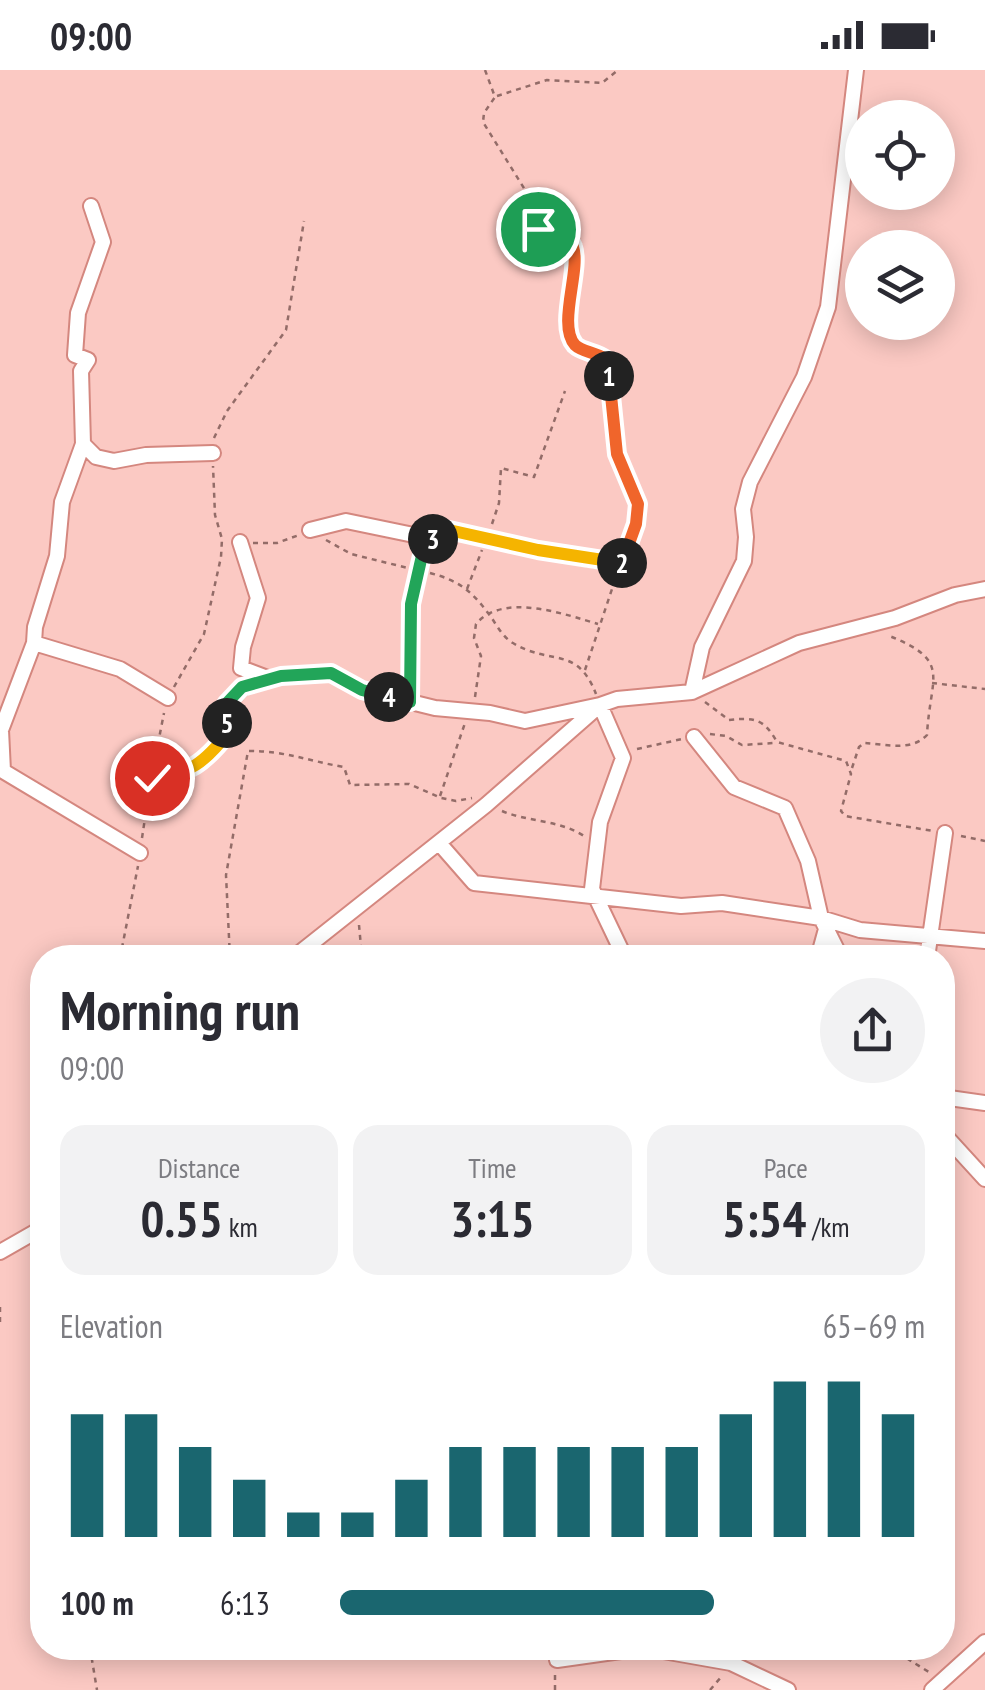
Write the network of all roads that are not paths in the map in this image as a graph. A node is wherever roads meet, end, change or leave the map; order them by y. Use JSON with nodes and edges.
{"nodes":[{"id":1,"x":856,"y":70,"type":"edge"},
{"id":2,"x":91,"y":206,"type":"dead end"},
{"id":3,"x":83,"y":444,"type":"junction"},
{"id":4,"x":213,"y":454,"type":"road end"},
{"id":5,"x":310,"y":530,"type":"dead end"},
{"id":6,"x":426,"y":538,"type":"junction"},
{"id":7,"x":240,"y":542,"type":"dead end"},
{"id":8,"x":621,"y":564,"type":"road end"},
{"id":9,"x":985,"y":590,"type":"edge"},
{"id":10,"x":34,"y":643,"type":"junction"},
{"id":11,"x":270,"y":679,"type":"junction"},
{"id":12,"x":692,"y":692,"type":"junction"},
{"id":13,"x":168,"y":698,"type":"road end"},
{"id":14,"x":410,"y":702,"type":"junction"},
{"id":15,"x":600,"y":705,"type":"junction"},
{"id":16,"x":694,"y":737,"type":"dead end"},
{"id":17,"x":152,"y":778,"type":"road end"},
{"id":18,"x":945,"y":833,"type":"road end"},
{"id":19,"x":440,"y":843,"type":"junction"},
{"id":20,"x":140,"y":853,"type":"road end"},
{"id":21,"x":594,"y":896,"type":"junction"},
{"id":22,"x":824,"y":924,"type":"junction"},
{"id":23,"x":930,"y":936,"type":"junction"},
{"id":24,"x":985,"y":940,"type":"edge"},
{"id":25,"x":310,"y":945,"type":"edge"},
{"id":26,"x":618,"y":945,"type":"edge"},
{"id":27,"x":820,"y":945,"type":"edge"},
{"id":28,"x":834,"y":945,"type":"edge"},
{"id":29,"x":929,"y":945,"type":"edge"},
{"id":30,"x":955,"y":1099,"type":"edge"},
{"id":31,"x":985,"y":1103,"type":"edge"},
{"id":32,"x":955,"y":1146,"type":"edge"},
{"id":33,"x":985,"y":1179,"type":"edge"},
{"id":34,"x":30,"y":1235,"type":"edge"},
{"id":35,"x":0,"y":1252,"type":"edge"},
{"id":36,"x":985,"y":1642,"type":"edge"},
{"id":37,"x":708,"y":1660,"type":"edge"},
{"id":38,"x":937,"y":1685,"type":"edge"},
{"id":39,"x":788,"y":1690,"type":"edge"}],
"edges":[{"from":1,"to":12,"type":"street"},
{"from":2,"to":3,"type":"street"},
{"from":3,"to":4,"type":"street"},
{"from":3,"to":10,"type":"street"},
{"from":5,"to":6,"type":"street"},
{"from":6,"to":8,"type":"street"},
{"from":6,"to":14,"type":"street"},
{"from":7,"to":11,"type":"street"},
{"from":9,"to":12,"type":"street"},
{"from":10,"to":13,"type":"street"},
{"from":10,"to":20,"type":"street"},
{"from":11,"to":14,"type":"street"},
{"from":11,"to":17,"type":"street"},
{"from":12,"to":15,"type":"street"},
{"from":14,"to":15,"type":"street"},
{"from":15,"to":19,"type":"street"},
{"from":15,"to":21,"type":"street"},
{"from":16,"to":22,"type":"street"},
{"from":18,"to":23,"type":"street"},
{"from":19,"to":21,"type":"street"},
{"from":19,"to":25,"type":"street"},
{"from":21,"to":22,"type":"street"},
{"from":21,"to":26,"type":"street"},
{"from":22,"to":23,"type":"street"},
{"from":22,"to":27,"type":"street"},
{"from":22,"to":28,"type":"street"},
{"from":23,"to":24,"type":"street"},
{"from":23,"to":29,"type":"street"},
{"from":30,"to":31,"type":"street"},
{"from":32,"to":33,"type":"street"},
{"from":34,"to":35,"type":"street"},
{"from":36,"to":38,"type":"street"},
{"from":37,"to":39,"type":"street"}]}
